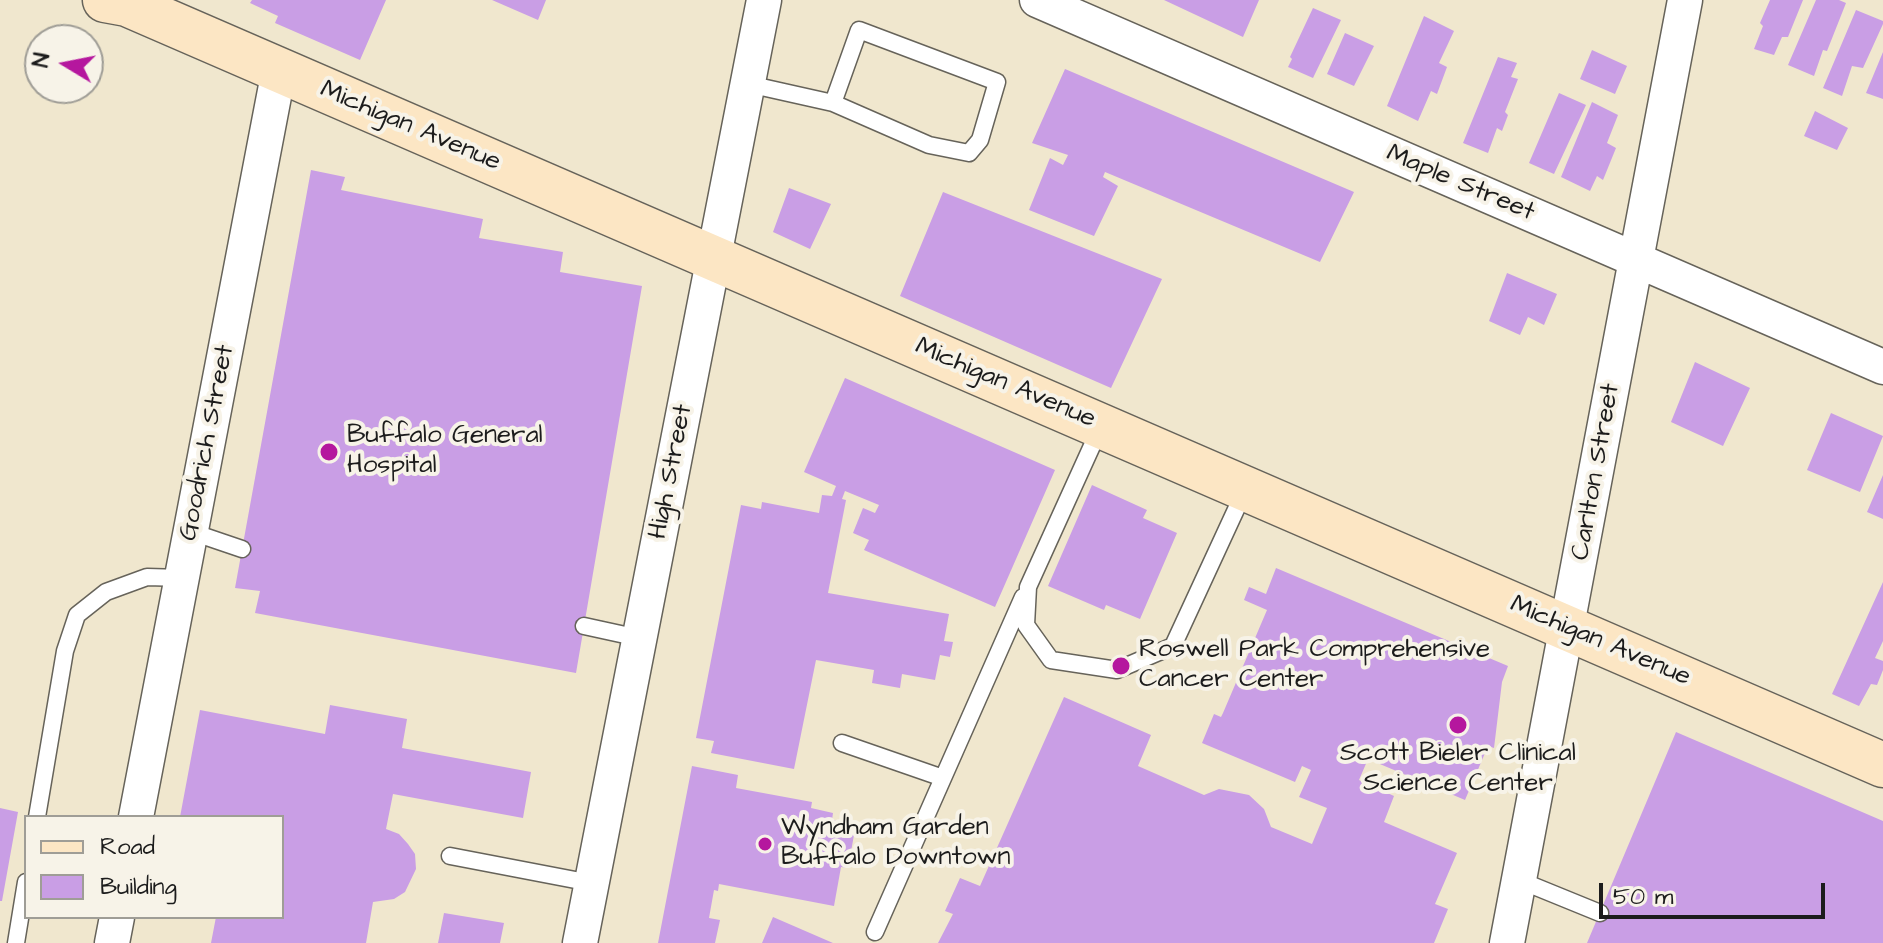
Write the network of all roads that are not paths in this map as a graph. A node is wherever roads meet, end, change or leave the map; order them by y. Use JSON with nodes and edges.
{"nodes":[{"id":1,"x":764,"y":0,"type":"edge"},
{"id":2,"x":1037,"y":0,"type":"edge"},
{"id":3,"x":1685,"y":0,"type":"edge"},
{"id":4,"x":117,"y":1,"type":"edge"},
{"id":5,"x":279,"y":70,"type":"junction"},
{"id":6,"x":748,"y":84,"type":"junction"},
{"id":7,"x":833,"y":103,"type":"junction"},
{"id":8,"x":713,"y":258,"type":"junction"},
{"id":9,"x":1635,"y":260,"type":"junction"},
{"id":10,"x":1883,"y":367,"type":"edge"},
{"id":11,"x":1101,"y":426,"type":"junction"},
{"id":12,"x":1246,"y":489,"type":"junction"},
{"id":13,"x":189,"y":531,"type":"junction"},
{"id":14,"x":242,"y":549,"type":"dead end"},
{"id":15,"x":182,"y":578,"type":"junction"},
{"id":16,"x":1028,"y":587,"type":"junction"},
{"id":17,"x":584,"y":626,"type":"dead end"},
{"id":18,"x":1567,"y":628,"type":"junction"},
{"id":19,"x":639,"y":638,"type":"junction"},
{"id":20,"x":842,"y":743,"type":"dead end"},
{"id":21,"x":1883,"y":765,"type":"edge"},
{"id":22,"x":943,"y":778,"type":"junction"},
{"id":23,"x":37,"y":815,"type":"edge"},
{"id":24,"x":136,"y":815,"type":"edge"},
{"id":25,"x":450,"y":856,"type":"dead end"},
{"id":26,"x":1519,"y":880,"type":"junction"},
{"id":27,"x":591,"y":883,"type":"junction"},
{"id":28,"x":24,"y":894,"type":"edge"},
{"id":29,"x":1600,"y":913,"type":"dead end"},
{"id":30,"x":117,"y":919,"type":"edge"},
{"id":31,"x":875,"y":932,"type":"dead end"},
{"id":32,"x":16,"y":943,"type":"edge"},
{"id":33,"x":112,"y":943,"type":"edge"},
{"id":34,"x":580,"y":943,"type":"edge"},
{"id":35,"x":1507,"y":943,"type":"edge"}],
"edges":[{"from":1,"to":6,"type":"street","name":"High Street"},
{"from":2,"to":9,"type":"street","name":"Maple Street"},
{"from":3,"to":9,"type":"street","name":"Carlton Street"},
{"from":4,"to":5,"type":"street","name":"Michigan Avenue"},
{"from":5,"to":8,"type":"street","name":"Michigan Avenue"},
{"from":5,"to":13,"type":"street","name":"Goodrich Street"},
{"from":6,"to":7,"type":"lane"},
{"from":6,"to":8,"type":"street","name":"High Street"},
{"from":7,"to":7,"type":"lane"},
{"from":8,"to":11,"type":"street","name":"Michigan Avenue"},
{"from":8,"to":19,"type":"street","name":"High Street"},
{"from":9,"to":10,"type":"street","name":"Maple Street"},
{"from":9,"to":18,"type":"street","name":"Carlton Street"},
{"from":11,"to":12,"type":"street","name":"Michigan Avenue"},
{"from":11,"to":16,"type":"lane"},
{"from":12,"to":16,"type":"lane"},
{"from":12,"to":18,"type":"street","name":"Michigan Avenue"},
{"from":13,"to":14,"type":"lane"},
{"from":13,"to":15,"type":"street","name":"Goodrich Street"},
{"from":15,"to":23,"type":"lane"},
{"from":15,"to":24,"type":"street","name":"Goodrich Street"},
{"from":16,"to":22,"type":"lane"},
{"from":17,"to":19,"type":"lane"},
{"from":18,"to":21,"type":"street","name":"Michigan Avenue"},
{"from":18,"to":26,"type":"street","name":"Carlton Street"},
{"from":19,"to":27,"type":"street","name":"High Street"},
{"from":20,"to":22,"type":"lane"},
{"from":22,"to":31,"type":"lane"},
{"from":25,"to":27,"type":"lane"},
{"from":26,"to":29,"type":"lane"},
{"from":26,"to":35,"type":"street","name":"Carlton Street"},
{"from":27,"to":34,"type":"street","name":"High Street"},
{"from":28,"to":32,"type":"lane"},
{"from":30,"to":33,"type":"street"}]}
